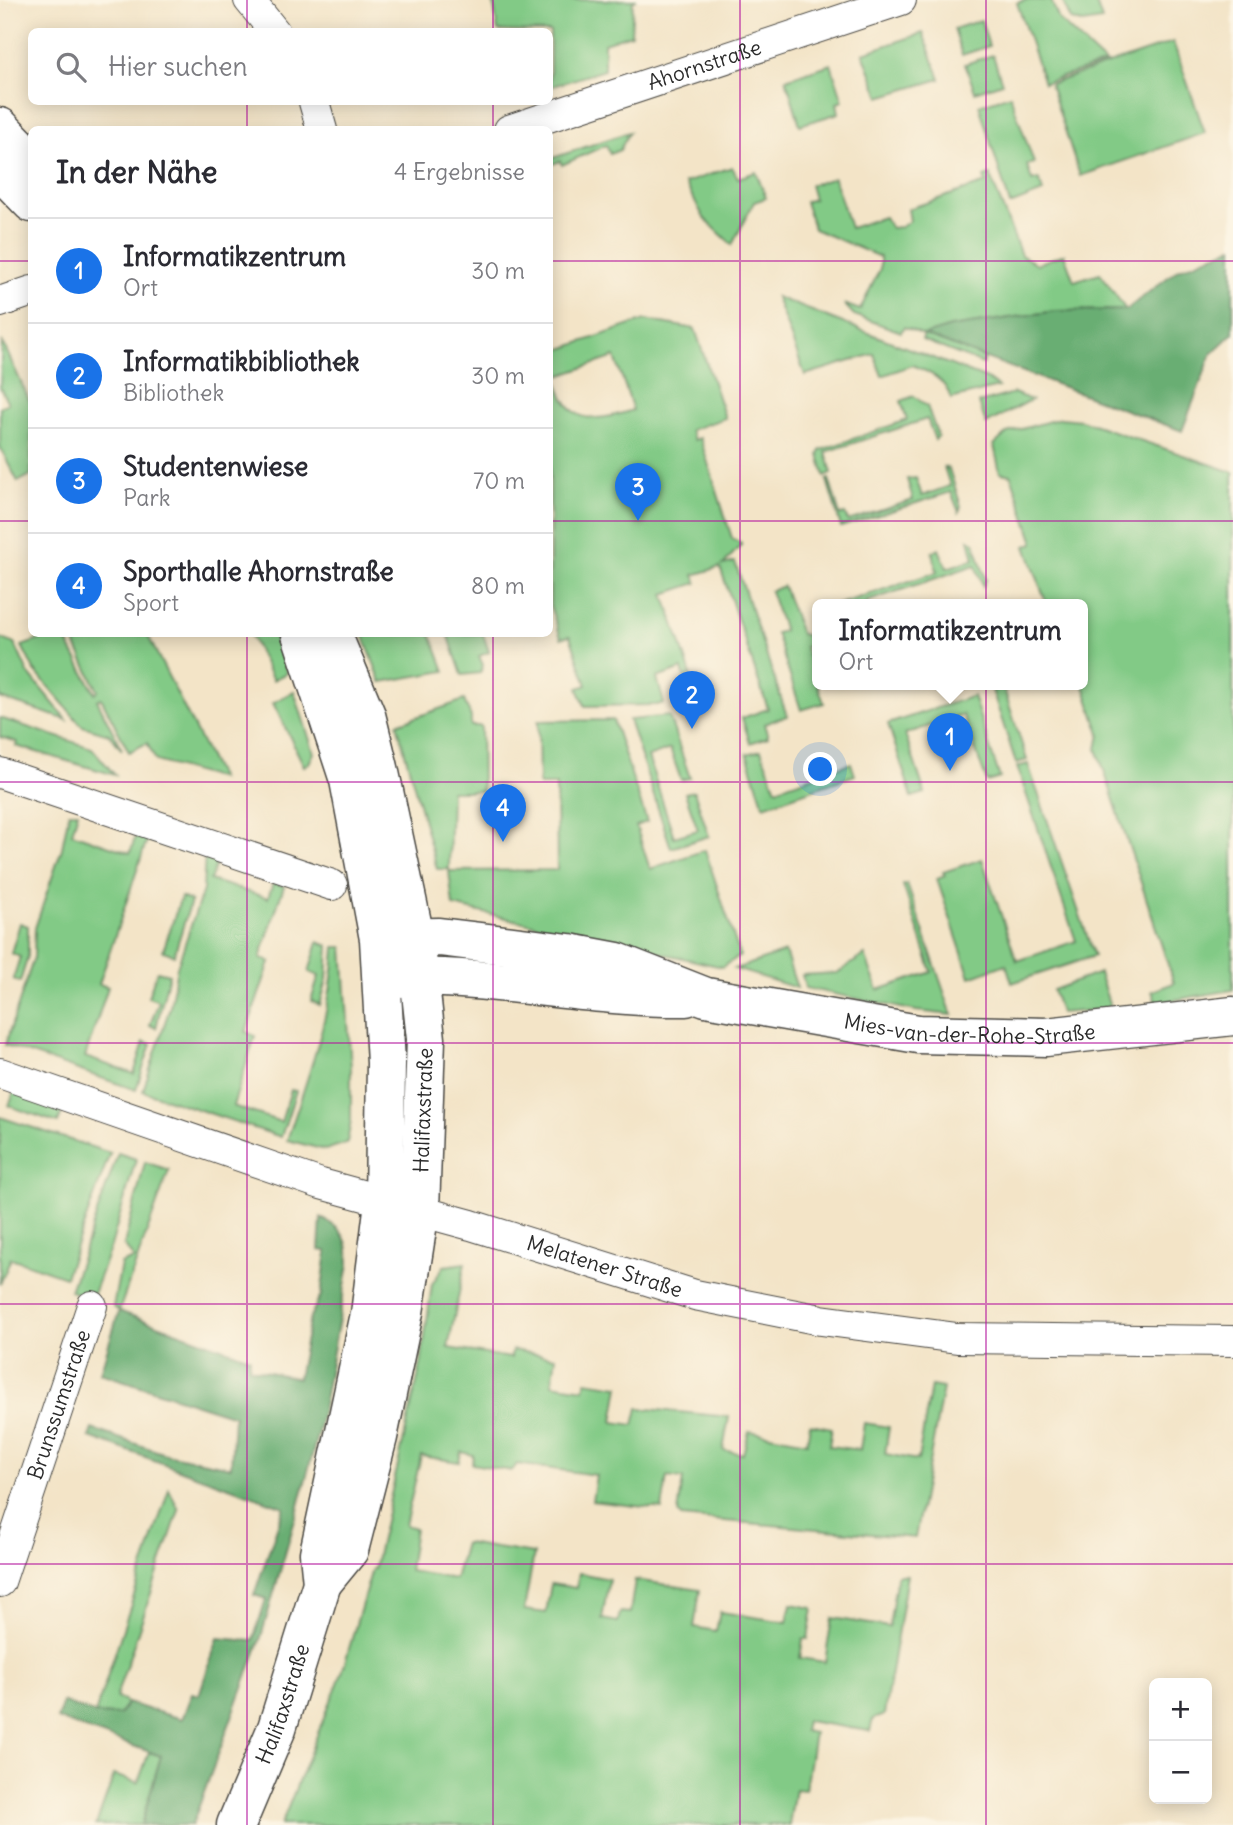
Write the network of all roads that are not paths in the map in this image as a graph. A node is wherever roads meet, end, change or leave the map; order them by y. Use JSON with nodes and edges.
{"nodes":[{"id":1,"x":249,"y":0,"type":"edge"},
{"id":2,"x":901,"y":0,"type":"edge"},
{"id":3,"x":272,"y":28,"type":"edge"},
{"id":4,"x":315,"y":105,"type":"edge"},
{"id":5,"x":321,"y":126,"type":"edge"},
{"id":6,"x":521,"y":126,"type":"edge"},
{"id":7,"x":0,"y":127,"type":"edge"},
{"id":8,"x":28,"y":156,"type":"edge"},
{"id":9,"x":0,"y":170,"type":"edge"},
{"id":10,"x":28,"y":199,"type":"edge"},
{"id":11,"x":28,"y":292,"type":"edge"},
{"id":12,"x":0,"y":302,"type":"edge"},
{"id":13,"x":301,"y":637,"type":"edge"},
{"id":14,"x":333,"y":637,"type":"edge"},
{"id":15,"x":0,"y":773,"type":"edge"},
{"id":16,"x":332,"y":886,"type":"dead end"},
{"id":17,"x":397,"y":938,"type":"junction"},
{"id":18,"x":419,"y":977,"type":"junction"},
{"id":19,"x":382,"y":978,"type":"junction"},
{"id":20,"x":706,"y":997,"type":"junction"},
{"id":21,"x":1233,"y":1016,"type":"edge"},
{"id":22,"x":0,"y":1073,"type":"edge"},
{"id":23,"x":402,"y":1206,"type":"junction"},
{"id":24,"x":92,"y":1306,"type":"dead end"},
{"id":25,"x":1233,"y":1340,"type":"edge"},
{"id":26,"x":0,"y":1582,"type":"edge"},
{"id":27,"x":236,"y":1825,"type":"edge"}],
"edges":[{"from":1,"to":3,"type":"street"},
{"from":2,"to":6,"type":"street","name":"Ahornstraße"},
{"from":4,"to":5,"type":"street"},
{"from":7,"to":8,"type":"main road"},
{"from":9,"to":10,"type":"main road"},
{"from":11,"to":12,"type":"street"},
{"from":13,"to":17,"type":"main road","name":"Halifaxstraße"},
{"from":14,"to":17,"type":"main road","name":"Halifaxstraße"},
{"from":15,"to":16,"type":"street"},
{"from":17,"to":18,"type":"main road","name":"Halifaxstraße"},
{"from":17,"to":19,"type":"main road","name":"Halifaxstraße"},
{"from":17,"to":20,"type":"main road","name":"Mies-van-der-Rohe-Straße"},
{"from":18,"to":19,"type":"main road","name":"Mies-van-der-Rohe-Straße"},
{"from":18,"to":20,"type":"main road","name":"Mies-van-der-Rohe-Straße"},
{"from":18,"to":23,"type":"main road","name":"Halifaxstraße"},
{"from":19,"to":23,"type":"main road","name":"Halifaxstraße"},
{"from":20,"to":21,"type":"main road","name":"Mies-van-der-Rohe-Straße"},
{"from":22,"to":23,"type":"street","name":"Melatener Straße"},
{"from":23,"to":25,"type":"street","name":"Melatener Straße"},
{"from":23,"to":27,"type":"main road","name":"Halifaxstraße"},
{"from":24,"to":26,"type":"street","name":"Brunssumstraße"}]}
